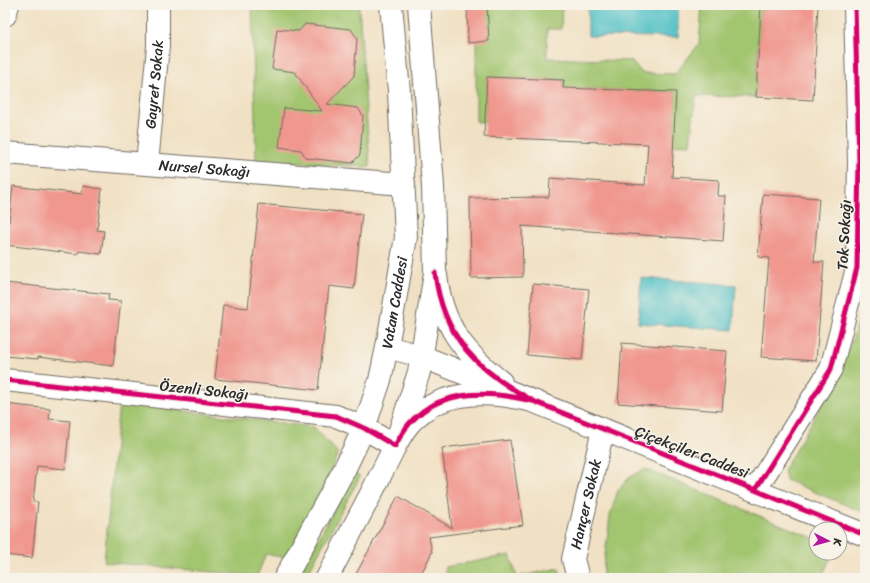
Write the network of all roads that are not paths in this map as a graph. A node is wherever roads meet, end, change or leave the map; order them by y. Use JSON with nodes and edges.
{"nodes":[{"id":1,"x":8,"y":5,"type":"edge"},
{"id":2,"x":158,"y":5,"type":"edge"},
{"id":3,"x":391,"y":5,"type":"edge"},
{"id":4,"x":419,"y":5,"type":"edge"},
{"id":5,"x":855,"y":5,"type":"edge"},
{"id":6,"x":5,"y":15,"type":"edge"},
{"id":7,"x":5,"y":153,"type":"edge"},
{"id":8,"x":147,"y":164,"type":"junction"},
{"id":9,"x":404,"y":184,"type":"junction"},
{"id":10,"x":435,"y":273,"type":"junction"},
{"id":11,"x":387,"y":347,"type":"junction"},
{"id":12,"x":421,"y":356,"type":"junction"},
{"id":13,"x":5,"y":380,"type":"edge"},
{"id":14,"x":532,"y":401,"type":"junction"},
{"id":15,"x":364,"y":428,"type":"junction"},
{"id":16,"x":603,"y":430,"type":"junction"},
{"id":17,"x":395,"y":446,"type":"junction"},
{"id":18,"x":755,"y":490,"type":"junction"},
{"id":19,"x":865,"y":535,"type":"edge"},
{"id":20,"x":285,"y":578,"type":"edge"},
{"id":21,"x":327,"y":578,"type":"edge"},
{"id":22,"x":578,"y":578,"type":"edge"}],
"edges":[{"from":1,"to":6,"type":"street"},
{"from":2,"to":8,"type":"street","name":"Gayret Sokak"},
{"from":3,"to":9,"type":"street","name":"Vatan Caddesi"},
{"from":4,"to":10,"type":"street"},
{"from":5,"to":18,"type":"street","name":"Tok Sokağı"},
{"from":7,"to":8,"type":"street","name":"Nursel Sokağı"},
{"from":8,"to":9,"type":"street","name":"Nursel Sokağı"},
{"from":9,"to":11,"type":"street","name":"Vatan Caddesi"},
{"from":10,"to":12,"type":"street"},
{"from":10,"to":14,"type":"street"},
{"from":11,"to":12,"type":"street","name":"Çiçekçiler Caddesi"},
{"from":11,"to":15,"type":"street","name":"Vatan Caddesi"},
{"from":12,"to":14,"type":"street","name":"Çiçekçiler Caddesi"},
{"from":12,"to":17,"type":"street"},
{"from":13,"to":15,"type":"street","name":"Özenli Sokağı"},
{"from":14,"to":16,"type":"street","name":"Çiçekçiler Caddesi"},
{"from":14,"to":17,"type":"street"},
{"from":15,"to":17,"type":"street","name":"Özenli Sokağı"},
{"from":15,"to":20,"type":"street","name":"Vatan Caddesi"},
{"from":16,"to":18,"type":"street","name":"Çiçekçiler Caddesi"},
{"from":16,"to":22,"type":"street","name":"Hançer Sokak"},
{"from":17,"to":21,"type":"street"},
{"from":18,"to":19,"type":"street","name":"Çiçekçiler Caddesi"}]}
